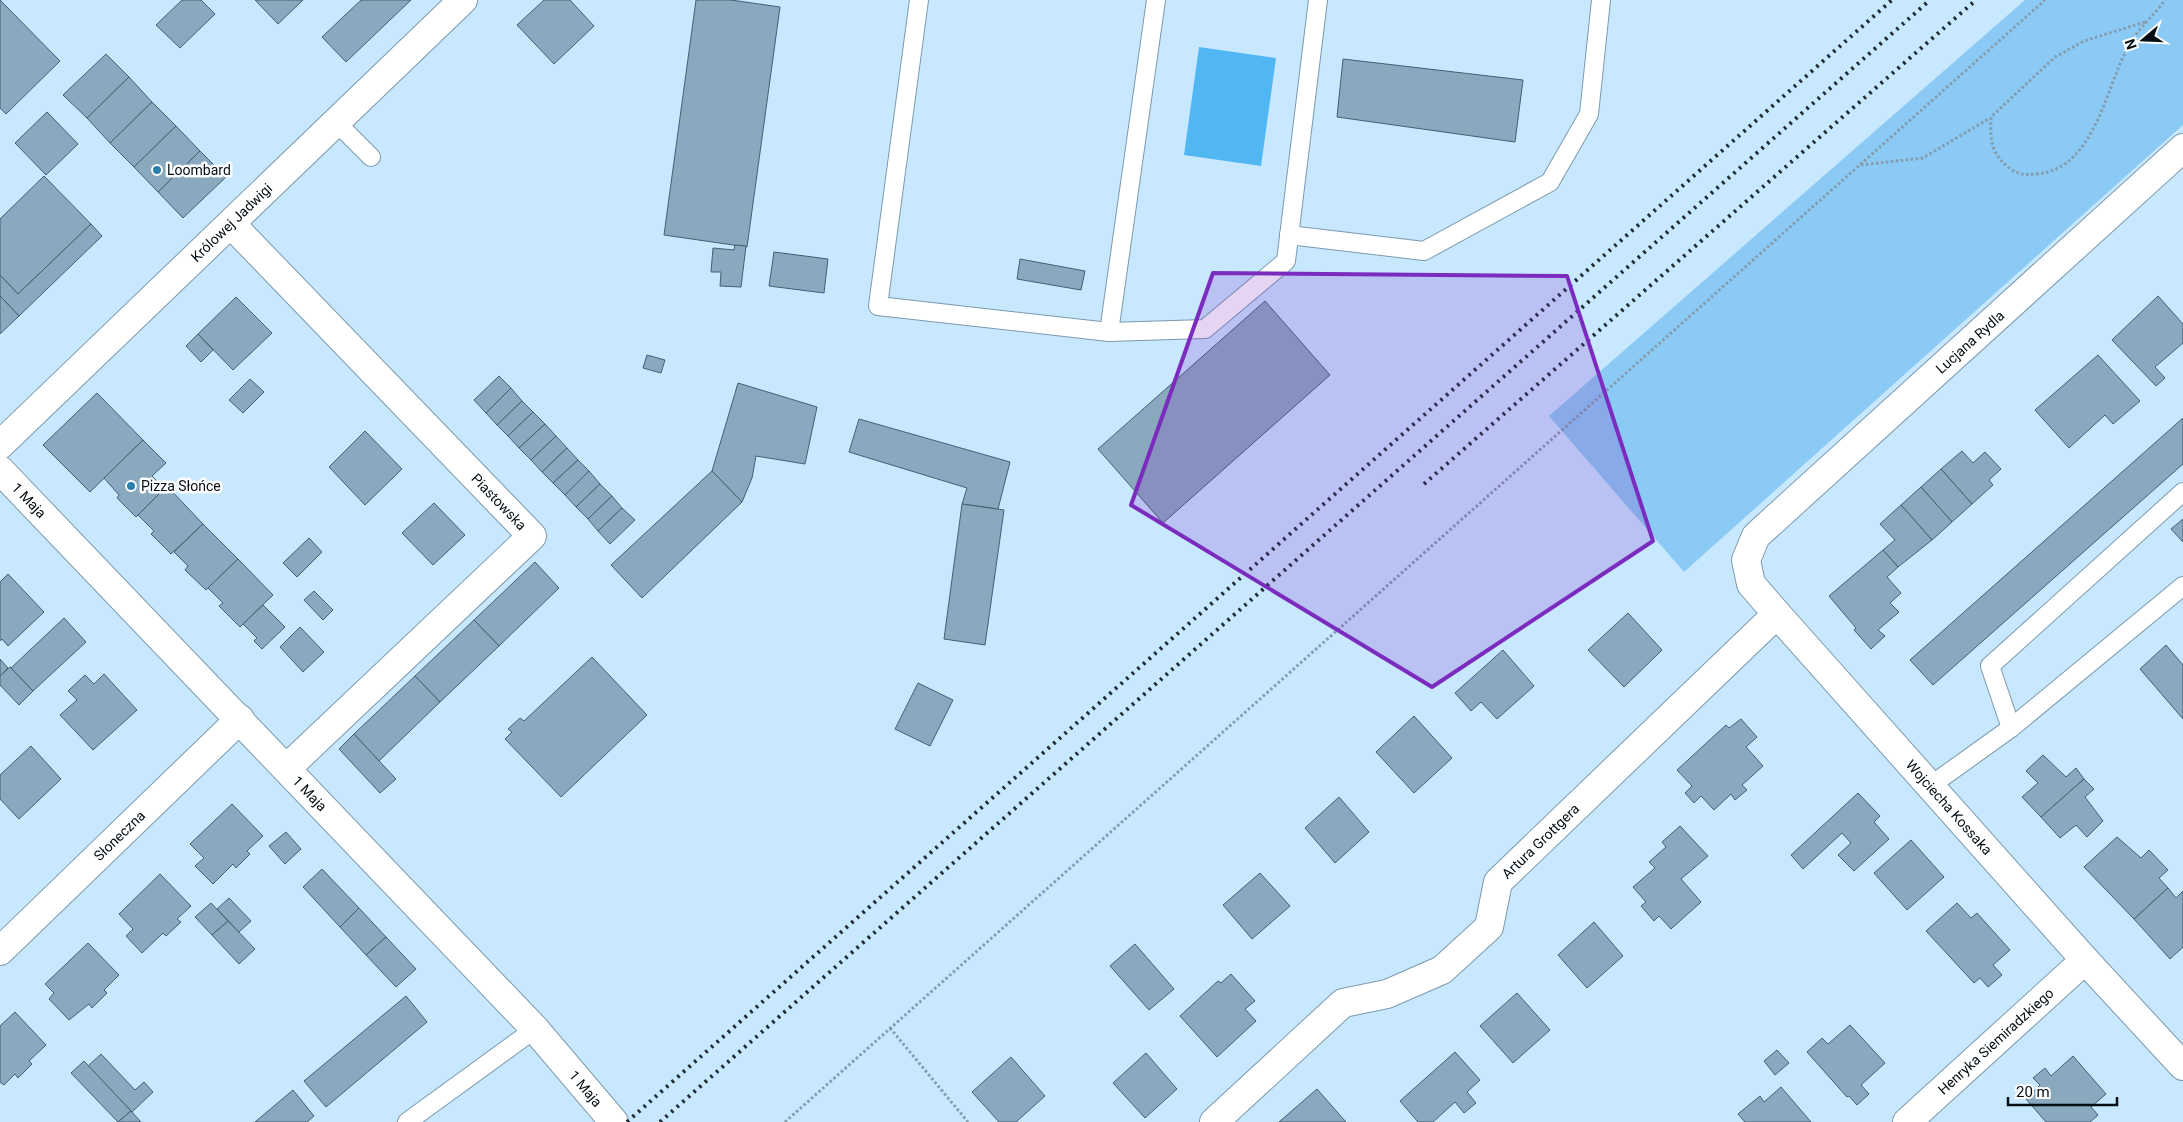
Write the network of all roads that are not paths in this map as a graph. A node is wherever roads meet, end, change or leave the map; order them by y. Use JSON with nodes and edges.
{"nodes":[{"id":1,"x":463,"y":0,"type":"edge"},
{"id":2,"x":919,"y":0,"type":"edge"},
{"id":3,"x":1156,"y":0,"type":"edge"},
{"id":4,"x":1318,"y":0,"type":"edge"},
{"id":5,"x":1602,"y":0,"type":"edge"},
{"id":6,"x":337,"y":122,"type":"junction"},
{"id":7,"x":2183,"y":148,"type":"edge"},
{"id":8,"x":371,"y":157,"type":"dead end"},
{"id":9,"x":231,"y":224,"type":"junction"},
{"id":10,"x":1289,"y":235,"type":"junction"},
{"id":11,"x":1109,"y":332,"type":"junction"},
{"id":12,"x":0,"y":445,"type":"edge"},
{"id":13,"x":0,"y":470,"type":"edge"},
{"id":14,"x":2183,"y":492,"type":"edge"},
{"id":15,"x":1756,"y":536,"type":"joint"},
{"id":16,"x":2182,"y":587,"type":"edge"},
{"id":17,"x":1777,"y":614,"type":"junction"},
{"id":18,"x":240,"y":719,"type":"junction"},
{"id":19,"x":2012,"y":728,"type":"junction"},
{"id":20,"x":287,"y":768,"type":"junction"},
{"id":21,"x":1930,"y":786,"type":"junction"},
{"id":22,"x":0,"y":951,"type":"edge"},
{"id":23,"x":2085,"y":960,"type":"junction"},
{"id":24,"x":535,"y":1029,"type":"junction"},
{"id":25,"x":2183,"y":1066,"type":"edge"},
{"id":26,"x":407,"y":1122,"type":"edge"},
{"id":27,"x":614,"y":1122,"type":"edge"},
{"id":28,"x":1214,"y":1122,"type":"edge"},
{"id":29,"x":1907,"y":1122,"type":"edge"}],
"edges":[{"from":1,"to":6,"type":"street","name":"Królowej Jadwigi"},
{"from":2,"to":11,"type":"lane"},
{"from":3,"to":11,"type":"lane"},
{"from":4,"to":10,"type":"lane"},
{"from":5,"to":10,"type":"lane"},
{"from":6,"to":8,"type":"lane"},
{"from":6,"to":9,"type":"street","name":"Królowej Jadwigi"},
{"from":7,"to":15,"type":"street","name":"Lucjana Rydla"},
{"from":9,"to":12,"type":"street","name":"Królowej Jadwigi"},
{"from":9,"to":20,"type":"street","name":"Piastowska"},
{"from":10,"to":11,"type":"lane"},
{"from":13,"to":18,"type":"street","name":"1 Maja"},
{"from":14,"to":19,"type":"lane"},
{"from":15,"to":17,"type":"street","name":"Wojciecha Kossaka"},
{"from":16,"to":19,"type":"lane"},
{"from":17,"to":21,"type":"street","name":"Wojciecha Kossaka"},
{"from":17,"to":28,"type":"street","name":"Artura Grottgera"},
{"from":18,"to":20,"type":"street","name":"1 Maja"},
{"from":18,"to":22,"type":"street","name":"Słoneczna"},
{"from":19,"to":21,"type":"lane"},
{"from":20,"to":24,"type":"street","name":"1 Maja"},
{"from":21,"to":23,"type":"street","name":"Wojciecha Kossaka"},
{"from":23,"to":25,"type":"street","name":"Wojciecha Kossaka"},
{"from":23,"to":29,"type":"street","name":"Henryka Siemiradzkiego"},
{"from":24,"to":26,"type":"lane"},
{"from":24,"to":27,"type":"street","name":"1 Maja"}]}
